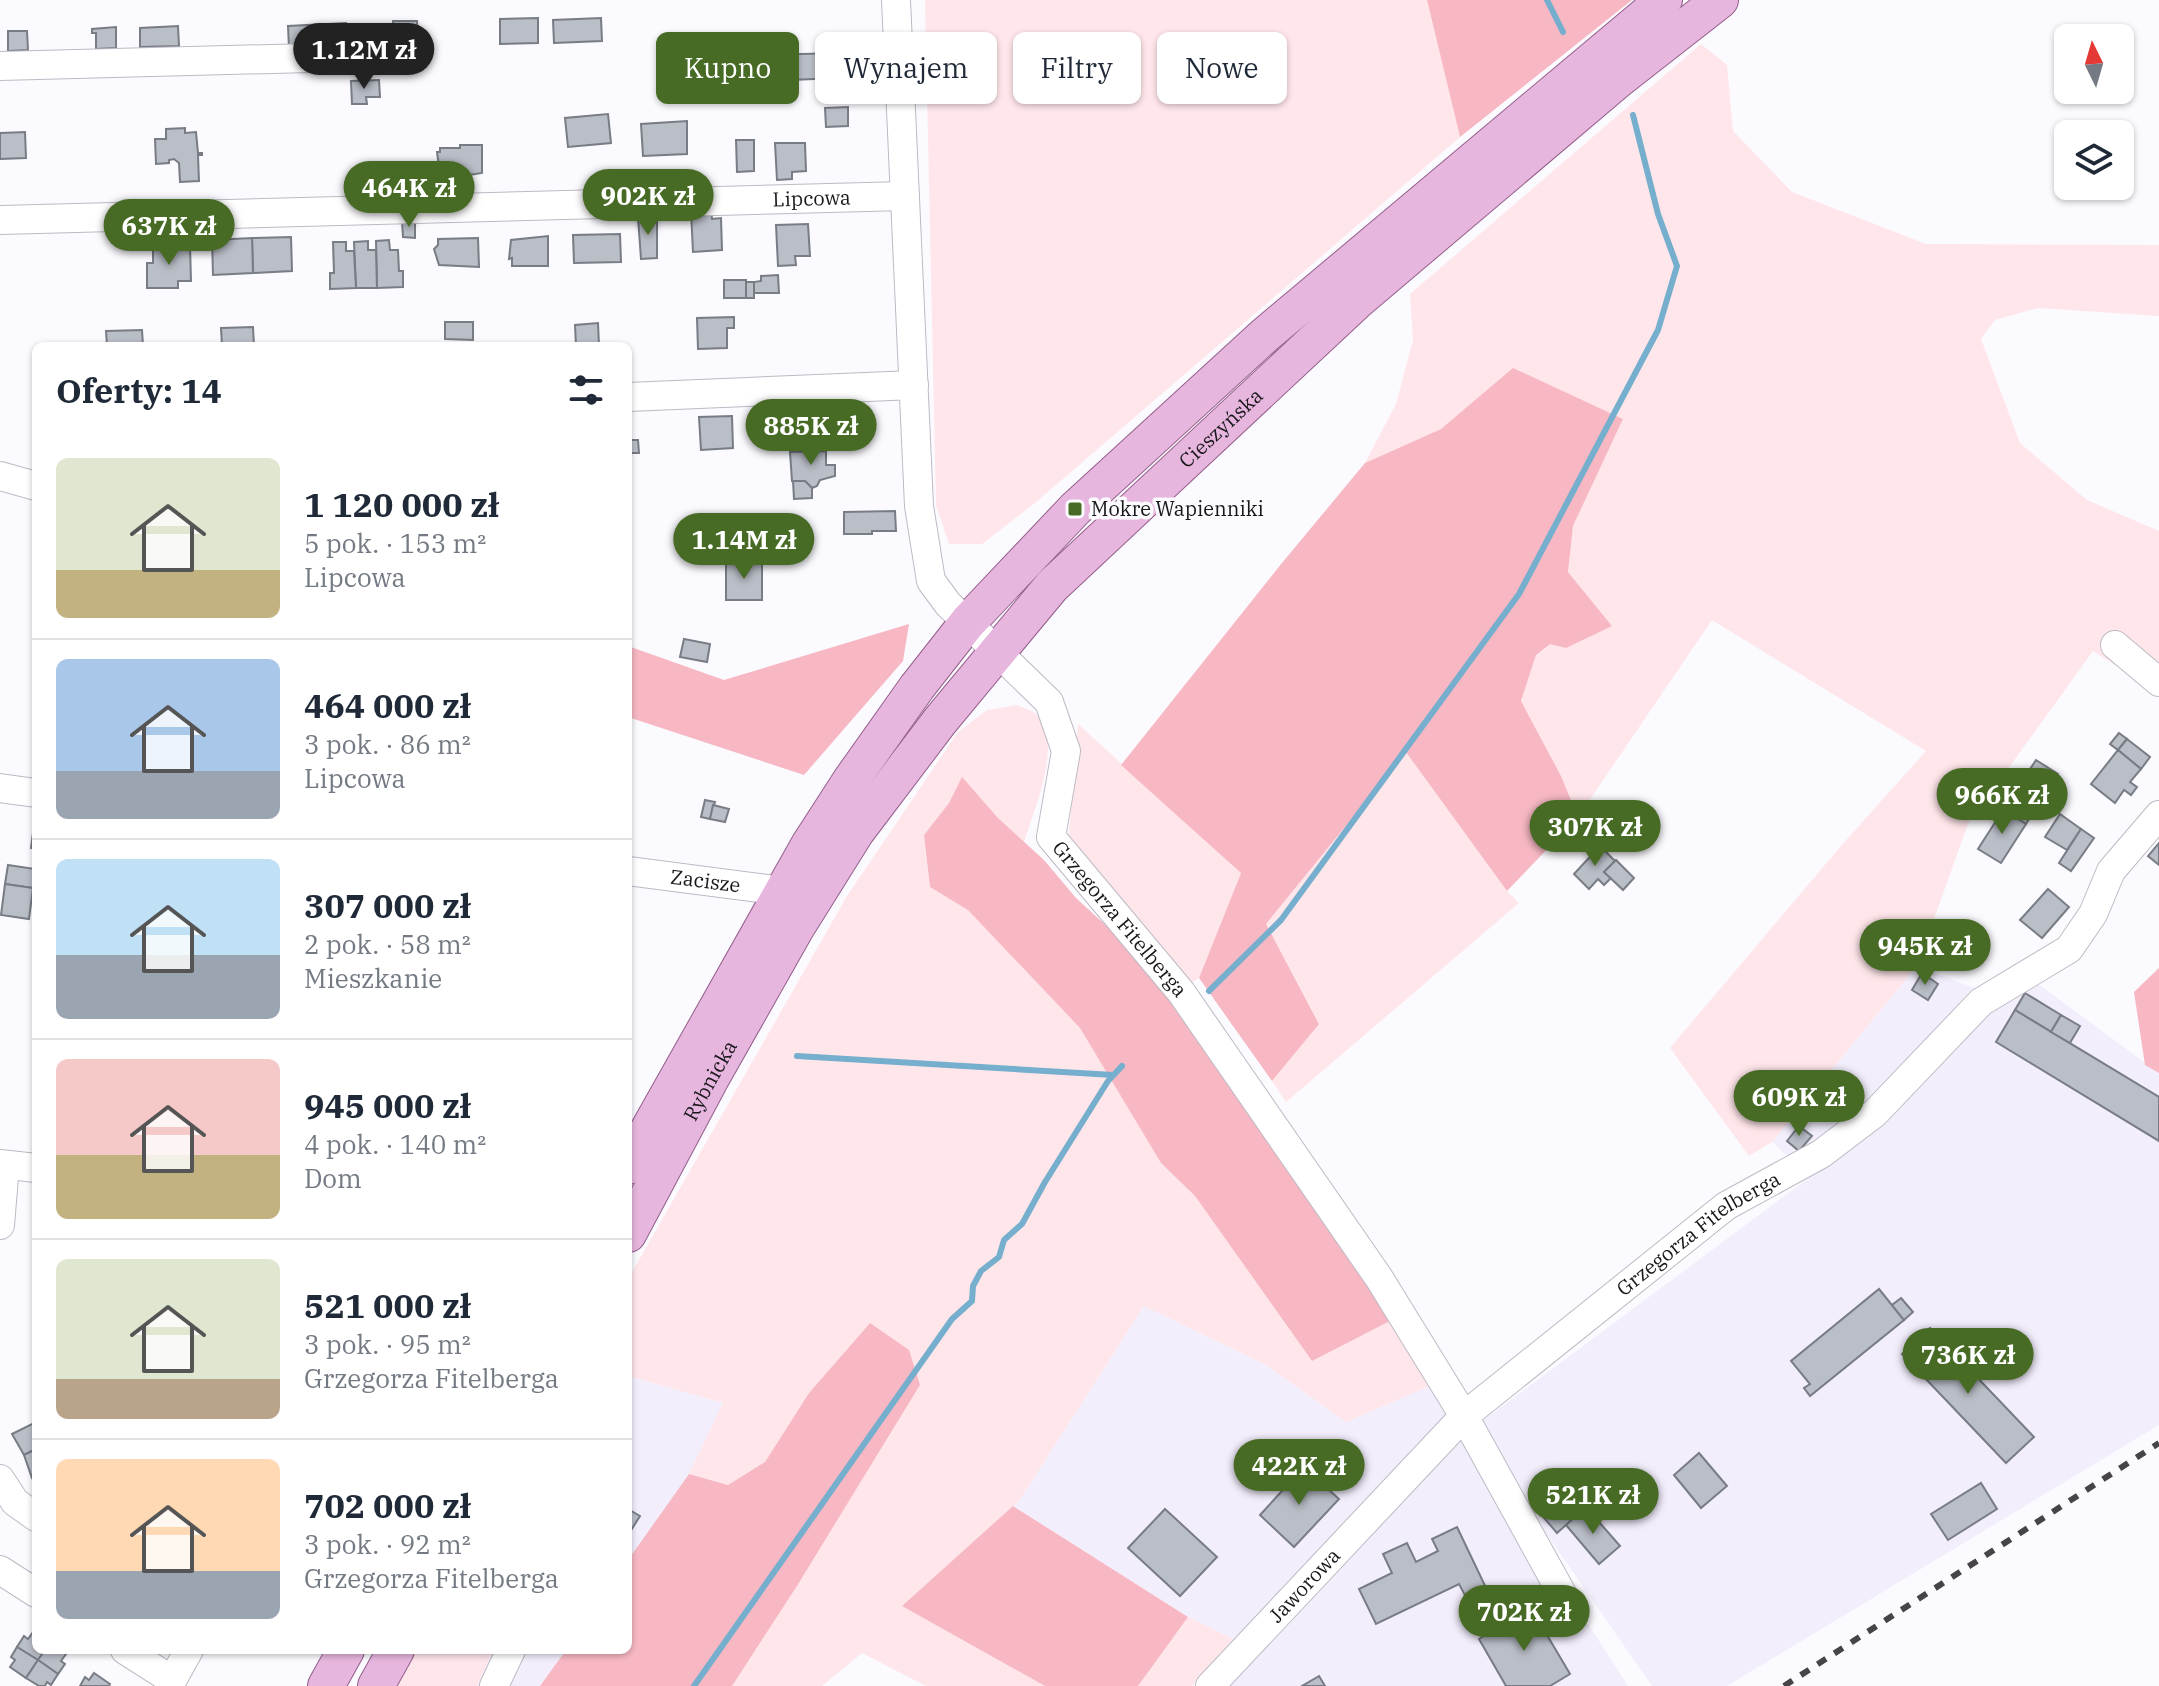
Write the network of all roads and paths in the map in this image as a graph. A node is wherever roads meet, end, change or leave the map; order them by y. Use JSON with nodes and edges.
{"nodes":[{"id":1,"x":896,"y":0,"type":"edge"},
{"id":2,"x":1664,"y":0,"type":"edge"},
{"id":3,"x":1720,"y":0,"type":"edge"},
{"id":4,"x":386,"y":56,"type":"dead end"},
{"id":5,"x":0,"y":66,"type":"edge"},
{"id":6,"x":905,"y":196,"type":"junction"},
{"id":7,"x":0,"y":220,"type":"edge"},
{"id":8,"x":914,"y":385,"type":"junction"},
{"id":9,"x":632,"y":397,"type":"edge"},
{"id":10,"x":0,"y":476,"type":"edge"},
{"id":11,"x":32,"y":485,"type":"edge"},
{"id":12,"x":968,"y":622,"type":"junction"},
{"id":13,"x":2115,"y":645,"type":"dead end"},
{"id":14,"x":998,"y":650,"type":"junction"},
{"id":15,"x":2159,"y":682,"type":"edge"},
{"id":16,"x":0,"y":788,"type":"edge"},
{"id":17,"x":32,"y":792,"type":"edge"},
{"id":18,"x":2159,"y":815,"type":"edge"},
{"id":19,"x":632,"y":872,"type":"edge"},
{"id":20,"x":784,"y":909,"type":"junction"},
{"id":21,"x":632,"y":1159,"type":"edge"},
{"id":22,"x":2,"y":1164,"type":"edge"},
{"id":23,"x":32,"y":1168,"type":"edge"},
{"id":24,"x":0,"y":1225,"type":"edge"},
{"id":25,"x":632,"y":1226,"type":"edge"},
{"id":26,"x":1464,"y":1416,"type":"junction"},
{"id":27,"x":0,"y":1479,"type":"edge"},
{"id":28,"x":32,"y":1514,"type":"edge"},
{"id":29,"x":0,"y":1570,"type":"edge"},
{"id":30,"x":32,"y":1590,"type":"edge"},
{"id":31,"x":1570,"y":1608,"type":"dead end"},
{"id":32,"x":130,"y":1654,"type":"edge"},
{"id":33,"x":187,"y":1654,"type":"edge"},
{"id":34,"x":344,"y":1654,"type":"edge"},
{"id":35,"x":394,"y":1654,"type":"edge"},
{"id":36,"x":509,"y":1654,"type":"edge"},
{"id":37,"x":170,"y":1683,"type":"edge"},
{"id":38,"x":326,"y":1686,"type":"edge"},
{"id":39,"x":376,"y":1686,"type":"edge"},
{"id":40,"x":494,"y":1686,"type":"edge"},
{"id":41,"x":1210,"y":1686,"type":"edge"}],
"edges":[{"from":1,"to":6,"type":"street"},
{"from":2,"to":12,"type":"main road","name":"Cieszyńska"},
{"from":3,"to":14,"type":"main road","name":"Cieszyńska"},
{"from":4,"to":5,"type":"street"},
{"from":6,"to":7,"type":"street","name":"Lipcowa"},
{"from":6,"to":8,"type":"street"},
{"from":8,"to":9,"type":"street"},
{"from":8,"to":12,"type":"street"},
{"from":10,"to":11,"type":"street"},
{"from":12,"to":14,"type":"street"},
{"from":12,"to":20,"type":"main road","name":"Cieszyńska"},
{"from":13,"to":15,"type":"street"},
{"from":14,"to":20,"type":"main road","name":"Cieszyńska"},
{"from":14,"to":26,"type":"street","name":"Grzegorza Fitelberga"},
{"from":16,"to":17,"type":"street"},
{"from":18,"to":26,"type":"street","name":"Grzegorza Fitelberga"},
{"from":19,"to":20,"type":"street","name":"Zacisze"},
{"from":20,"to":21,"type":"main road","name":"Rybnicka"},
{"from":20,"to":25,"type":"main road","name":"Rybnicka"},
{"from":22,"to":23,"type":"street"},
{"from":22,"to":24,"type":"street"},
{"from":26,"to":31,"type":"street","name":"Grzegorza Fitelberga"},
{"from":26,"to":41,"type":"street","name":"Jaworowa"},
{"from":27,"to":28,"type":"street"},
{"from":29,"to":30,"type":"street"},
{"from":32,"to":37,"type":"street"},
{"from":33,"to":37,"type":"street"},
{"from":34,"to":38,"type":"main road"},
{"from":35,"to":39,"type":"main road"},
{"from":36,"to":40,"type":"street"}]}
